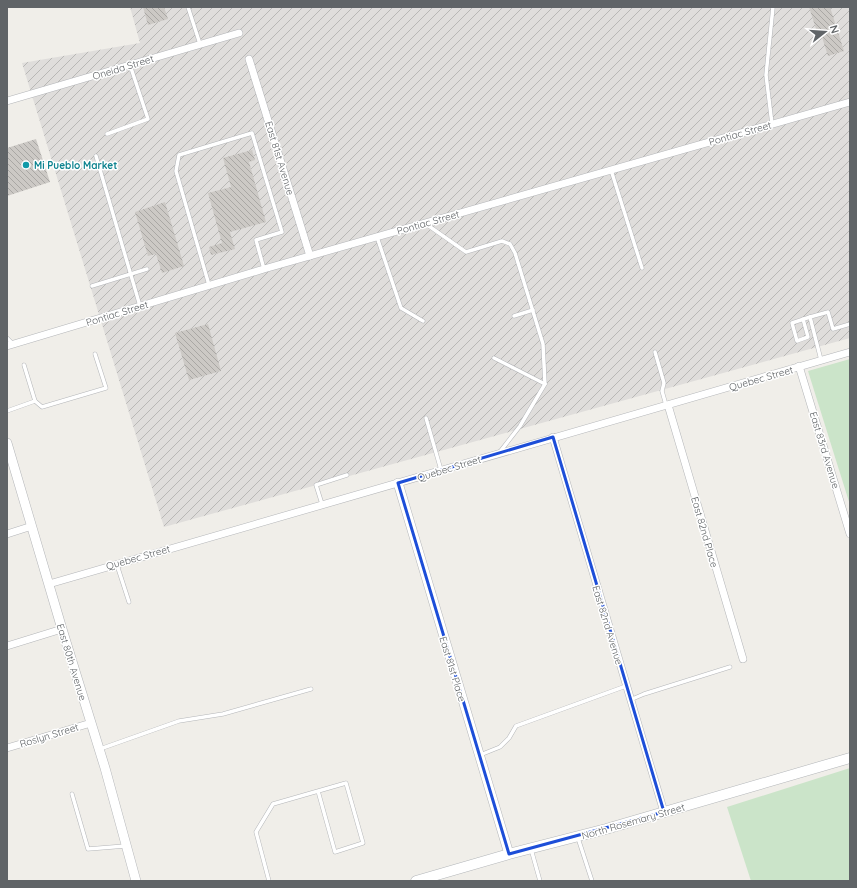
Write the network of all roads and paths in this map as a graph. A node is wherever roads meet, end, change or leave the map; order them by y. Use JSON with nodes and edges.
{"nodes":[{"id":1,"x":188,"y":7,"type":"edge"},
{"id":2,"x":773,"y":7,"type":"edge"},
{"id":3,"x":240,"y":33,"type":"dead end"},
{"id":4,"x":200,"y":44,"type":"junction"},
{"id":5,"x":249,"y":60,"type":"dead end"},
{"id":6,"x":130,"y":65,"type":"junction"},
{"id":7,"x":7,"y":101,"type":"edge"},
{"id":8,"x":850,"y":102,"type":"edge"},
{"id":9,"x":772,"y":124,"type":"junction"},
{"id":10,"x":107,"y":134,"type":"dead end"},
{"id":11,"x":96,"y":156,"type":"dead end"},
{"id":12,"x":611,"y":170,"type":"junction"},
{"id":13,"x":425,"y":224,"type":"junction"},
{"id":14,"x":377,"y":237,"type":"junction"},
{"id":15,"x":310,"y":256,"type":"junction"},
{"id":16,"x":642,"y":268,"type":"dead end"},
{"id":17,"x":147,"y":269,"type":"dead end"},
{"id":18,"x":264,"y":269,"type":"junction"},
{"id":19,"x":130,"y":274,"type":"junction"},
{"id":20,"x":209,"y":285,"type":"junction"},
{"id":21,"x":92,"y":286,"type":"dead end"},
{"id":22,"x":140,"y":306,"type":"junction"},
{"id":23,"x":533,"y":310,"type":"junction"},
{"id":24,"x":514,"y":316,"type":"dead end"},
{"id":25,"x":810,"y":317,"type":"junction"},
{"id":26,"x":803,"y":319,"type":"junction"},
{"id":27,"x":423,"y":321,"type":"dead end"},
{"id":28,"x":850,"y":324,"type":"edge"},
{"id":29,"x":7,"y":338,"type":"edge"},
{"id":30,"x":10,"y":345,"type":"edge"},
{"id":31,"x":655,"y":352,"type":"dead end"},
{"id":32,"x":850,"y":352,"type":"edge"},
{"id":33,"x":95,"y":354,"type":"dead end"},
{"id":34,"x":494,"y":358,"type":"dead end"},
{"id":35,"x":822,"y":360,"type":"junction"},
{"id":36,"x":24,"y":365,"type":"dead end"},
{"id":37,"x":799,"y":366,"type":"junction"},
{"id":38,"x":545,"y":384,"type":"junction"},
{"id":39,"x":36,"y":401,"type":"junction"},
{"id":40,"x":667,"y":405,"type":"junction"},
{"id":41,"x":7,"y":412,"type":"edge"},
{"id":42,"x":426,"y":418,"type":"dead end"},
{"id":43,"x":553,"y":438,"type":"junction"},
{"id":44,"x":7,"y":443,"type":"edge"},
{"id":45,"x":499,"y":453,"type":"junction"},
{"id":46,"x":442,"y":470,"type":"junction"},
{"id":47,"x":347,"y":475,"type":"dead end"},
{"id":48,"x":398,"y":483,"type":"junction"},
{"id":49,"x":322,"y":504,"type":"junction"},
{"id":50,"x":32,"y":526,"type":"junction"},
{"id":51,"x":7,"y":534,"type":"edge"},
{"id":52,"x":850,"y":534,"type":"edge"},
{"id":53,"x":116,"y":564,"type":"junction"},
{"id":54,"x":49,"y":584,"type":"junction"},
{"id":55,"x":128,"y":602,"type":"dead end"},
{"id":56,"x":62,"y":629,"type":"junction"},
{"id":57,"x":7,"y":646,"type":"edge"},
{"id":58,"x":743,"y":659,"type":"dead end"},
{"id":59,"x":730,"y":667,"type":"dead end"},
{"id":60,"x":626,"y":686,"type":"junction"},
{"id":61,"x":311,"y":689,"type":"dead end"},
{"id":62,"x":630,"y":700,"type":"junction"},
{"id":63,"x":91,"y":723,"type":"junction"},
{"id":64,"x":7,"y":748,"type":"edge"},
{"id":65,"x":99,"y":749,"type":"junction"},
{"id":66,"x":479,"y":755,"type":"junction"},
{"id":67,"x":850,"y":758,"type":"edge"},
{"id":68,"x":318,"y":791,"type":"junction"},
{"id":69,"x":72,"y":794,"type":"dead end"},
{"id":70,"x":664,"y":812,"type":"junction"},
{"id":71,"x":578,"y":837,"type":"junction"},
{"id":72,"x":126,"y":846,"type":"junction"},
{"id":73,"x":531,"y":850,"type":"junction"},
{"id":74,"x":509,"y":854,"type":"junction"},
{"id":75,"x":136,"y":881,"type":"edge"},
{"id":76,"x":269,"y":881,"type":"edge"},
{"id":77,"x":416,"y":881,"type":"edge"},
{"id":78,"x":540,"y":881,"type":"edge"},
{"id":79,"x":592,"y":881,"type":"edge"}],
"edges":[{"from":1,"to":4,"type":"lane"},
{"from":2,"to":9,"type":"lane"},
{"from":3,"to":4,"type":"street","name":"Oneida Street"},
{"from":4,"to":6,"type":"street","name":"Oneida Street"},
{"from":5,"to":15,"type":"street","name":"East 81st Avenue"},
{"from":6,"to":7,"type":"street","name":"Oneida Street"},
{"from":6,"to":10,"type":"lane"},
{"from":8,"to":9,"type":"street","name":"Pontiac Street"},
{"from":9,"to":12,"type":"street","name":"Pontiac Street"},
{"from":11,"to":19,"type":"lane"},
{"from":12,"to":13,"type":"street","name":"Pontiac Street"},
{"from":12,"to":16,"type":"lane"},
{"from":13,"to":14,"type":"street","name":"Pontiac Street"},
{"from":13,"to":23,"type":"lane"},
{"from":14,"to":15,"type":"street","name":"Pontiac Street"},
{"from":14,"to":27,"type":"lane"},
{"from":15,"to":18,"type":"street","name":"Pontiac Street"},
{"from":17,"to":19,"type":"lane"},
{"from":18,"to":20,"type":"street","name":"Pontiac Street"},
{"from":18,"to":20,"type":"lane"},
{"from":19,"to":21,"type":"lane"},
{"from":19,"to":22,"type":"lane"},
{"from":20,"to":22,"type":"street","name":"Pontiac Street"},
{"from":22,"to":30,"type":"street","name":"Pontiac Street"},
{"from":23,"to":24,"type":"lane"},
{"from":23,"to":38,"type":"lane"},
{"from":25,"to":26,"type":"lane"},
{"from":25,"to":28,"type":"lane"},
{"from":25,"to":35,"type":"lane"},
{"from":26,"to":26,"type":"lane"},
{"from":29,"to":30,"type":"lane"},
{"from":31,"to":40,"type":"lane"},
{"from":32,"to":35,"type":"street","name":"Quebec Street"},
{"from":33,"to":39,"type":"lane"},
{"from":34,"to":38,"type":"lane"},
{"from":35,"to":37,"type":"street","name":"Quebec Street"},
{"from":36,"to":39,"type":"lane"},
{"from":37,"to":40,"type":"street","name":"Quebec Street"},
{"from":37,"to":52,"type":"street","name":"East 83rd Avenue"},
{"from":38,"to":45,"type":"lane"},
{"from":39,"to":41,"type":"lane"},
{"from":40,"to":43,"type":"street","name":"Quebec Street"},
{"from":40,"to":58,"type":"street","name":"East 82nd Place"},
{"from":42,"to":46,"type":"lane"},
{"from":43,"to":45,"type":"street","name":"Quebec Street"},
{"from":43,"to":60,"type":"street","name":"East 82nd Avenue"},
{"from":44,"to":50,"type":"street","name":"East 80th Avenue"},
{"from":45,"to":46,"type":"street","name":"Quebec Street"},
{"from":46,"to":48,"type":"street","name":"Quebec Street"},
{"from":47,"to":49,"type":"lane"},
{"from":48,"to":49,"type":"street","name":"Quebec Street"},
{"from":48,"to":66,"type":"street","name":"East 81st Place"},
{"from":49,"to":53,"type":"street","name":"Quebec Street"},
{"from":50,"to":51,"type":"street"},
{"from":50,"to":54,"type":"street","name":"East 80th Avenue"},
{"from":53,"to":54,"type":"street","name":"Quebec Street"},
{"from":53,"to":55,"type":"lane"},
{"from":54,"to":56,"type":"street","name":"East 80th Avenue"},
{"from":56,"to":57,"type":"street"},
{"from":56,"to":63,"type":"street","name":"East 80th Avenue"},
{"from":59,"to":62,"type":"lane"},
{"from":60,"to":62,"type":"street","name":"East 82nd Avenue"},
{"from":60,"to":66,"type":"lane"},
{"from":61,"to":65,"type":"lane"},
{"from":62,"to":70,"type":"street","name":"East 82nd Avenue"},
{"from":63,"to":64,"type":"street","name":"Roslyn Street"},
{"from":63,"to":65,"type":"street","name":"East 80th Avenue"},
{"from":65,"to":72,"type":"street","name":"East 80th Avenue"},
{"from":66,"to":74,"type":"street","name":"East 81st Place"},
{"from":67,"to":70,"type":"main road","name":"North Rosemary Street"},
{"from":68,"to":68,"type":"lane"},
{"from":68,"to":76,"type":"lane"},
{"from":69,"to":72,"type":"lane"},
{"from":70,"to":71,"type":"main road","name":"North Rosemary Street"},
{"from":71,"to":73,"type":"main road","name":"North Rosemary Street"},
{"from":71,"to":79,"type":"lane"},
{"from":72,"to":75,"type":"street","name":"East 80th Avenue"},
{"from":73,"to":74,"type":"main road","name":"North Rosemary Street"},
{"from":73,"to":78,"type":"lane"},
{"from":74,"to":77,"type":"main road","name":"North Rosemary Street"}]}
